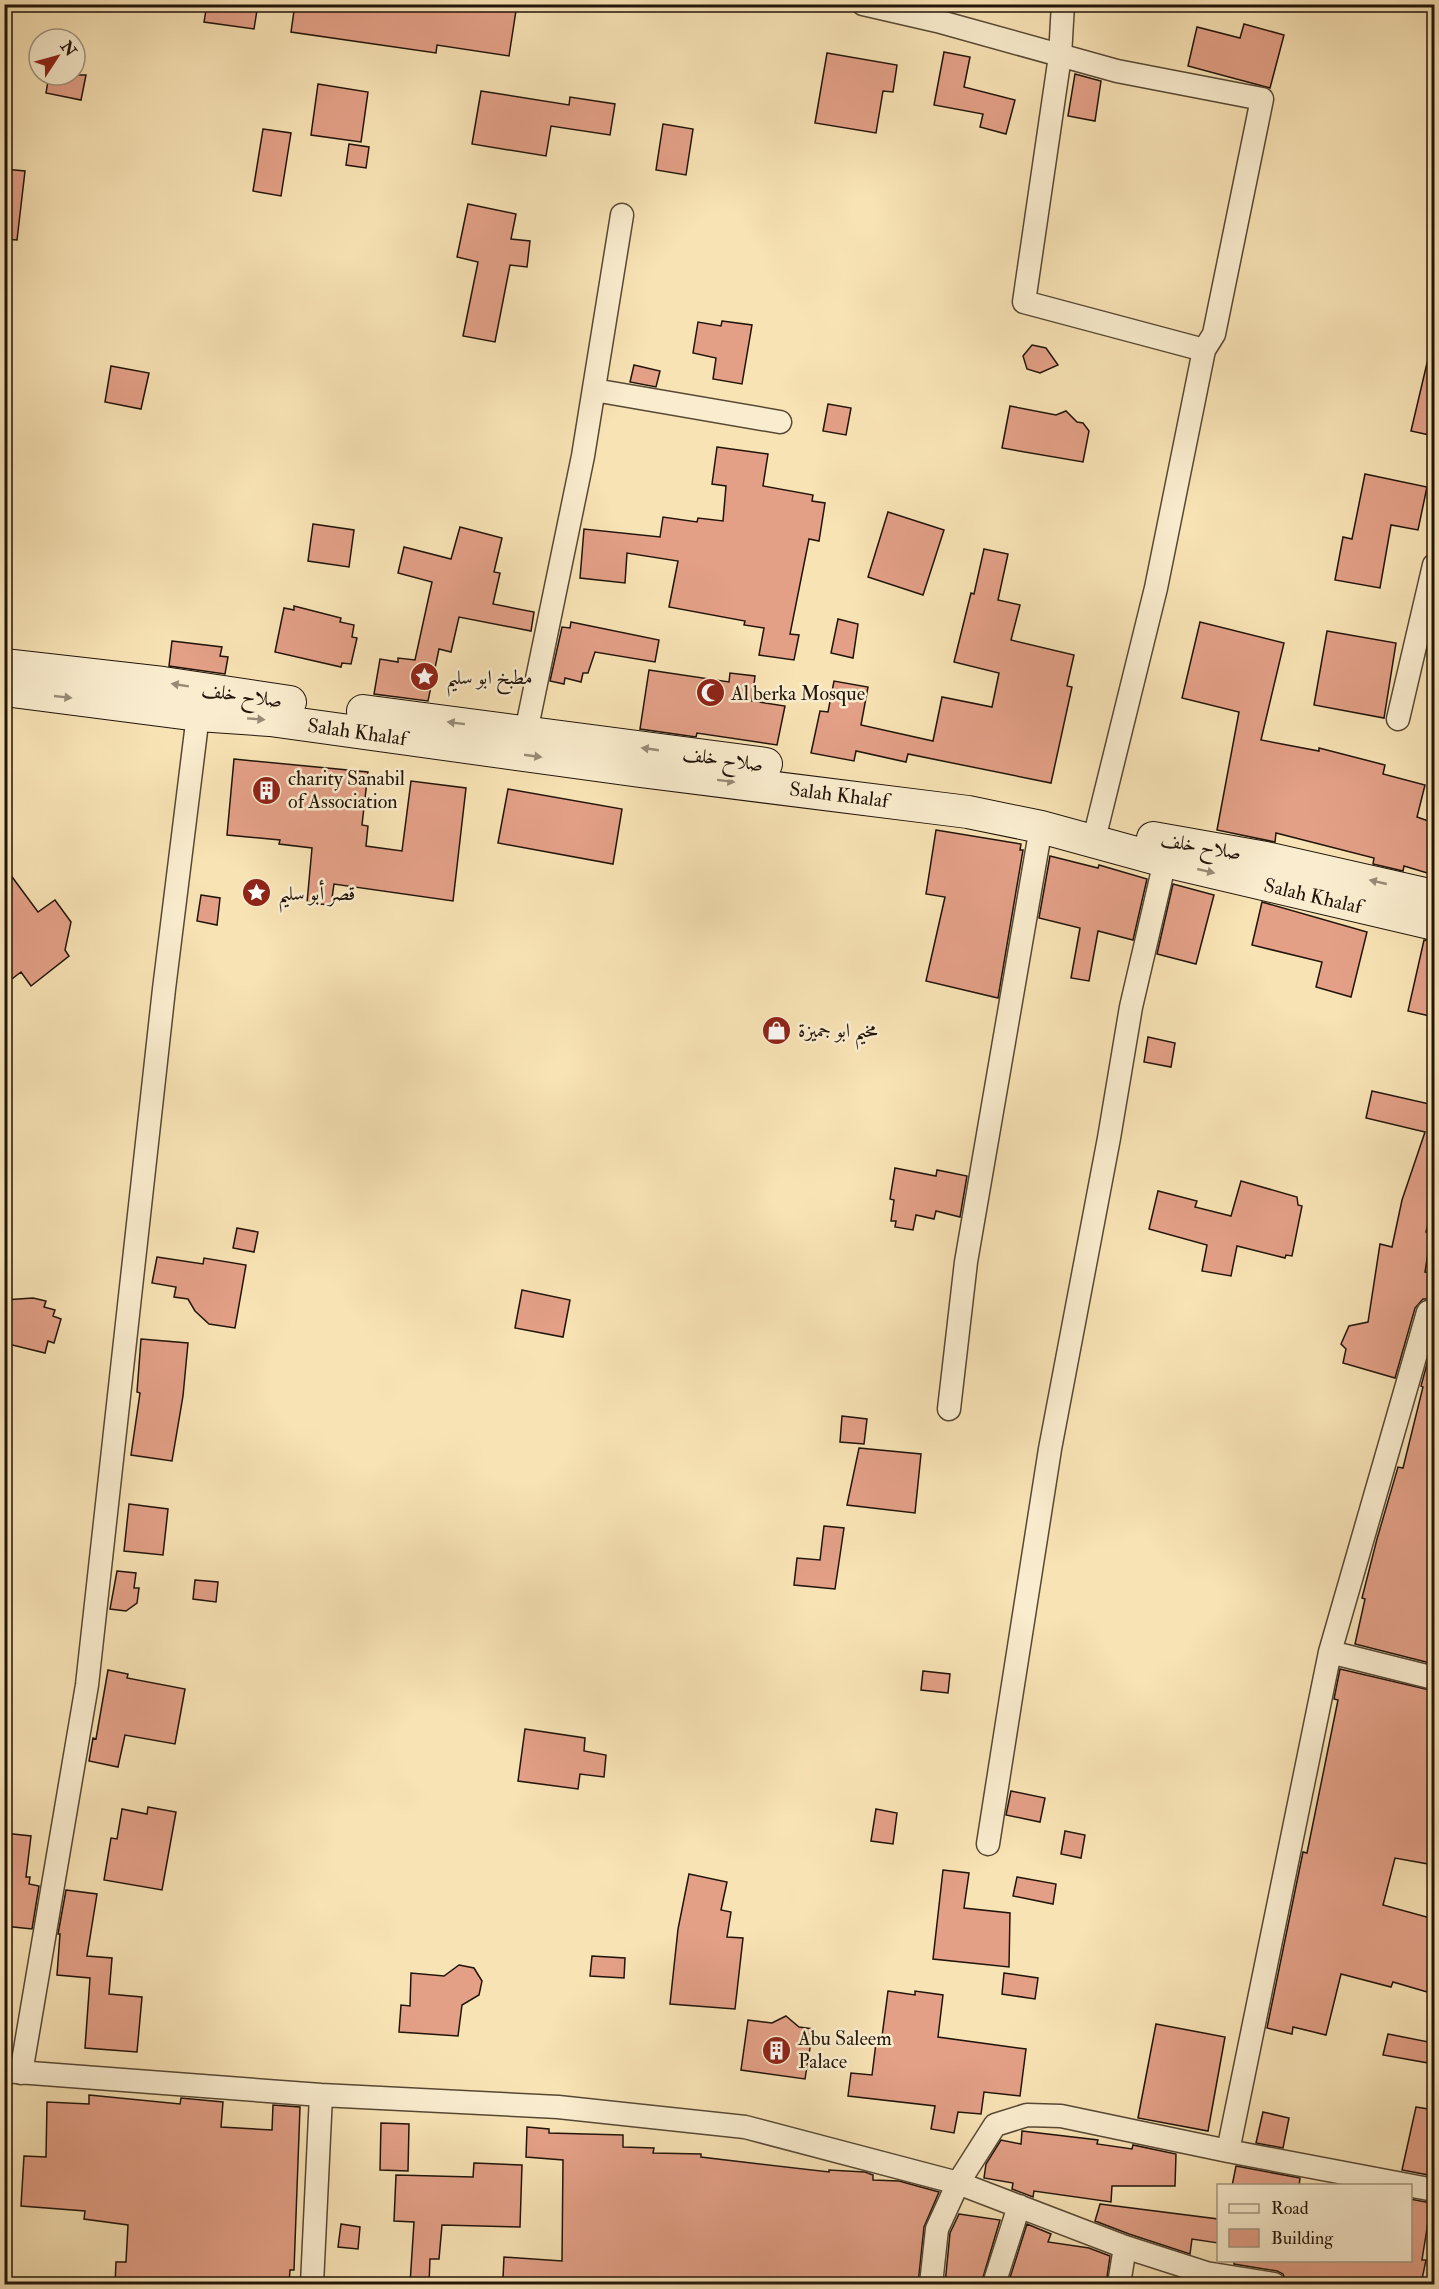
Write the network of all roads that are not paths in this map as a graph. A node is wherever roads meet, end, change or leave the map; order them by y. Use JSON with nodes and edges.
{"nodes":[{"id":1,"x":863,"y":4,"type":"edge"},
{"id":2,"x":1063,"y":4,"type":"edge"},
{"id":3,"x":1060,"y":56,"type":"junction"},
{"id":4,"x":622,"y":215,"type":"dead end"},
{"id":5,"x":1204,"y":350,"type":"junction"},
{"id":6,"x":594,"y":390,"type":"junction"},
{"id":7,"x":780,"y":422,"type":"dead end"},
{"id":8,"x":1434,"y":566,"type":"edge"},
{"id":9,"x":4,"y":664,"type":"edge"},
{"id":10,"x":4,"y":690,"type":"edge"},
{"id":11,"x":198,"y":715,"type":"junction"},
{"id":12,"x":1398,"y":719,"type":"dead end"},
{"id":13,"x":526,"y":732,"type":"junction"},
{"id":14,"x":1041,"y":827,"type":"junction"},
{"id":15,"x":1097,"y":827,"type":"junction"},
{"id":16,"x":1165,"y":861,"type":"junction"},
{"id":17,"x":1434,"y":896,"type":"edge"},
{"id":18,"x":1434,"y":924,"type":"edge"},
{"id":19,"x":1434,"y":1313,"type":"edge"},
{"id":20,"x":949,"y":1409,"type":"dead end"},
{"id":21,"x":1330,"y":1652,"type":"junction"},
{"id":22,"x":1434,"y":1678,"type":"edge"},
{"id":23,"x":988,"y":1844,"type":"dead end"},
{"id":24,"x":13,"y":2072,"type":"edge"},
{"id":25,"x":321,"y":2095,"type":"junction"},
{"id":26,"x":1228,"y":2151,"type":"junction"},
{"id":27,"x":958,"y":2183,"type":"junction"},
{"id":28,"x":1402,"y":2184,"type":"edge"},
{"id":29,"x":1412,"y":2186,"type":"edge"},
{"id":30,"x":1434,"y":2190,"type":"edge"},
{"id":31,"x":1019,"y":2206,"type":"junction"},
{"id":32,"x":1125,"y":2247,"type":"junction"},
{"id":33,"x":312,"y":2284,"type":"edge"},
{"id":34,"x":931,"y":2284,"type":"edge"},
{"id":35,"x":994,"y":2284,"type":"edge"},
{"id":36,"x":1119,"y":2284,"type":"edge"},
{"id":37,"x":1274,"y":2284,"type":"edge"}],
"edges":[{"from":1,"to":3,"type":"street"},
{"from":2,"to":3,"type":"street"},
{"from":3,"to":5,"type":"street"},
{"from":3,"to":5,"type":"street"},
{"from":4,"to":6,"type":"street"},
{"from":5,"to":15,"type":"street"},
{"from":6,"to":7,"type":"street"},
{"from":6,"to":13,"type":"street"},
{"from":8,"to":12,"type":"street"},
{"from":13,"to":9,"type":"main road","name":"صلاح خلف","one_way":true},
{"from":10,"to":11,"type":"main road","name":"صلاح خلف","one_way":true},
{"from":11,"to":14,"type":"main road","name":"Salah Khalaf","one_way":true},
{"from":11,"to":24,"type":"street"},
{"from":15,"to":13,"type":"main road","name":"صلاح خلف","one_way":true},
{"from":14,"to":16,"type":"main road","name":"Salah Khalaf"},
{"from":14,"to":20,"type":"street"},
{"from":17,"to":15,"type":"main road","name":"صلاح خلف","one_way":true},
{"from":16,"to":18,"type":"main road","name":"Salah Khalaf","one_way":true},
{"from":16,"to":23,"type":"street"},
{"from":19,"to":21,"type":"street"},
{"from":21,"to":22,"type":"street"},
{"from":21,"to":26,"type":"street"},
{"from":24,"to":25,"type":"street"},
{"from":25,"to":27,"type":"street"},
{"from":25,"to":33,"type":"street"},
{"from":26,"to":27,"type":"street"},
{"from":26,"to":28,"type":"street"},
{"from":27,"to":31,"type":"street"},
{"from":27,"to":34,"type":"street"},
{"from":29,"to":30,"type":"street"},
{"from":31,"to":32,"type":"street"},
{"from":31,"to":35,"type":"street"},
{"from":32,"to":36,"type":"street"},
{"from":32,"to":37,"type":"street"}]}
